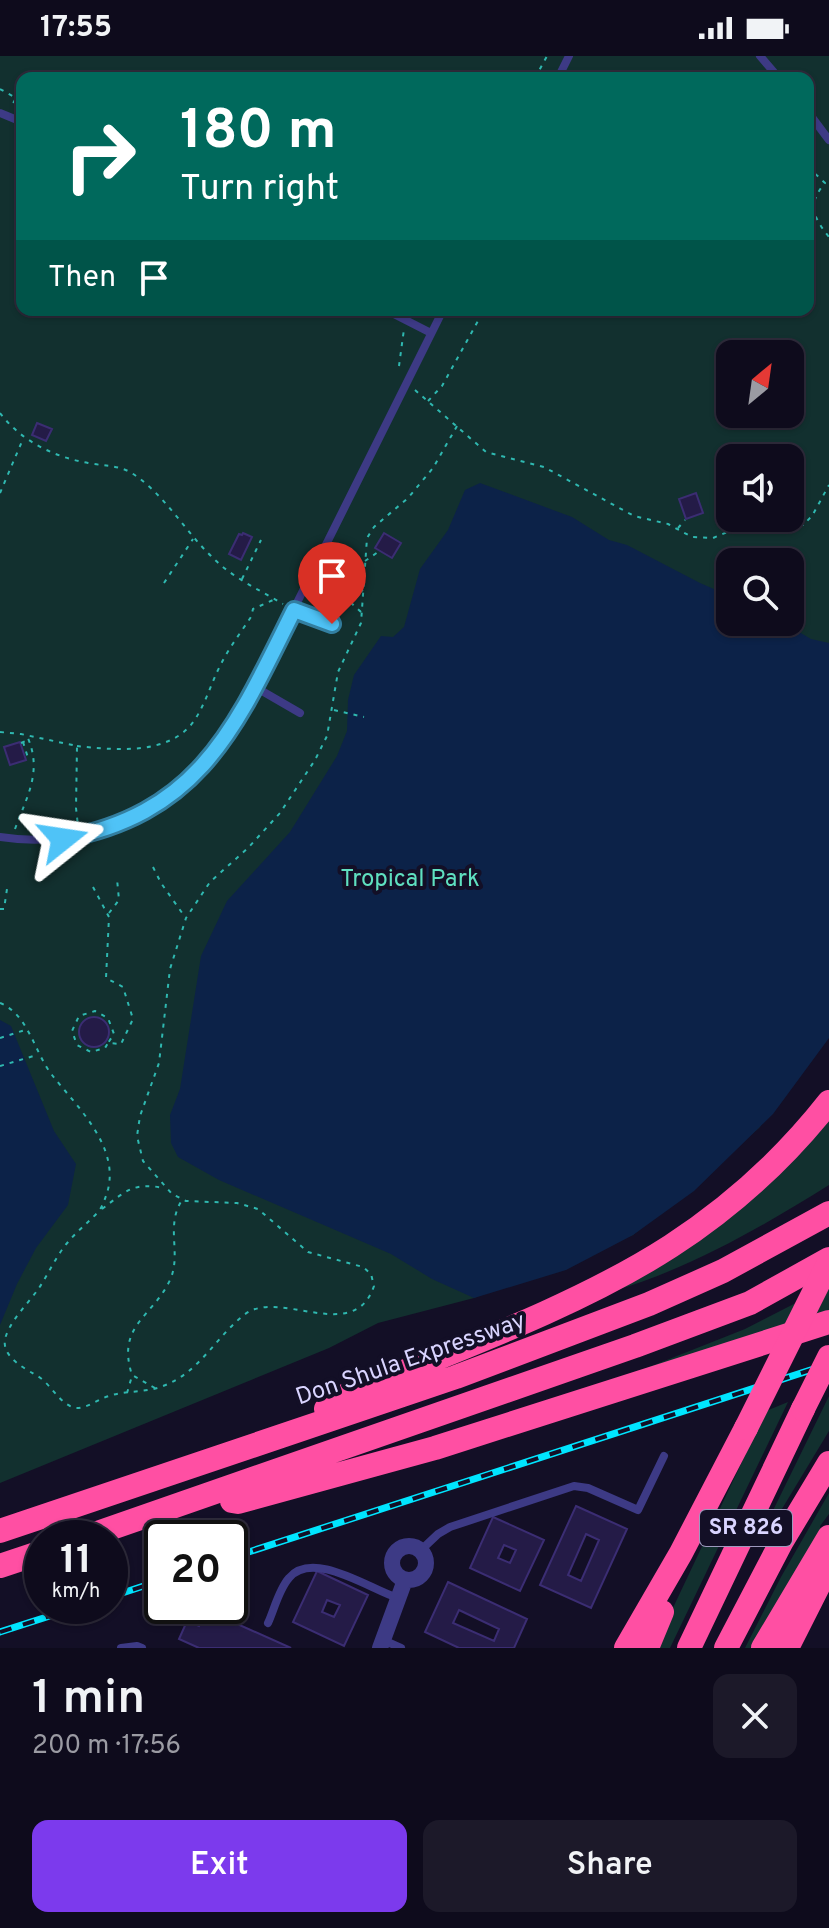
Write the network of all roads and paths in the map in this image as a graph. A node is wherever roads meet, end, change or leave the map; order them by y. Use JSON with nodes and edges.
{"nodes":[{"id":1,"x":760,"y":56,"type":"edge"},
{"id":2,"x":774,"y":72,"type":"edge"},
{"id":3,"x":0,"y":89,"type":"edge"},
{"id":4,"x":11,"y":108,"type":"dead end"},
{"id":5,"x":814,"y":120,"type":"edge"},
{"id":6,"x":829,"y":140,"type":"edge"},
{"id":7,"x":814,"y":173,"type":"edge"},
{"id":8,"x":814,"y":196,"type":"edge"},
{"id":9,"x":814,"y":208,"type":"edge"},
{"id":10,"x":829,"y":237,"type":"edge"},
{"id":11,"x":398,"y":316,"type":"edge"},
{"id":12,"x":440,"y":316,"type":"edge"},
{"id":13,"x":481,"y":316,"type":"edge"},
{"id":14,"x":404,"y":328,"type":"dead end"},
{"id":15,"x":431,"y":333,"type":"junction"},
{"id":16,"x":399,"y":366,"type":"dead end"},
{"id":17,"x":412,"y":388,"type":"dead end"},
{"id":18,"x":427,"y":402,"type":"junction"},
{"id":19,"x":0,"y":413,"type":"edge"},
{"id":20,"x":457,"y":426,"type":"junction"},
{"id":21,"x":24,"y":438,"type":"junction"},
{"id":22,"x":829,"y":485,"type":"edge"},
{"id":23,"x":0,"y":493,"type":"edge"},
{"id":24,"x":685,"y":520,"type":"dead end"},
{"id":25,"x":678,"y":528,"type":"junction"},
{"id":26,"x":194,"y":538,"type":"junction"},
{"id":27,"x":261,"y":540,"type":"dead end"},
{"id":28,"x":378,"y":552,"type":"dead end"},
{"id":29,"x":364,"y":561,"type":"junction"},
{"id":30,"x":242,"y":580,"type":"junction"},
{"id":31,"x":164,"y":583,"type":"dead end"},
{"id":32,"x":364,"y":589,"type":"junction"},
{"id":33,"x":274,"y":599,"type":"junction"},
{"id":34,"x":349,"y":601,"type":"junction"},
{"id":35,"x":331,"y":607,"type":"dead end"},
{"id":36,"x":294,"y":610,"type":"junction"},
{"id":37,"x":362,"y":614,"type":"junction"},
{"id":38,"x":332,"y":624,"type":"dead end"},
{"id":39,"x":255,"y":687,"type":"junction"},
{"id":40,"x":333,"y":710,"type":"junction"},
{"id":41,"x":300,"y":713,"type":"dead end"},
{"id":42,"x":364,"y":717,"type":"dead end"},
{"id":43,"x":0,"y":732,"type":"edge"},
{"id":44,"x":27,"y":735,"type":"junction"},
{"id":45,"x":29,"y":740,"type":"junction"},
{"id":46,"x":31,"y":746,"type":"junction"},
{"id":47,"x":77,"y":746,"type":"junction"},
{"id":48,"x":24,"y":749,"type":"junction"},
{"id":49,"x":29,"y":761,"type":"dead end"},
{"id":50,"x":78,"y":829,"type":"dead end"},
{"id":51,"x":14,"y":832,"type":"dead end"},
{"id":52,"x":0,"y":837,"type":"edge"},
{"id":53,"x":153,"y":867,"type":"dead end"},
{"id":54,"x":117,"y":879,"type":"dead end"},
{"id":55,"x":93,"y":887,"type":"dead end"},
{"id":56,"x":7,"y":889,"type":"dead end"},
{"id":57,"x":0,"y":909,"type":"edge"},
{"id":58,"x":108,"y":913,"type":"junction"},
{"id":59,"x":186,"y":918,"type":"junction"},
{"id":60,"x":0,"y":1003,"type":"edge"},
{"id":61,"x":27,"y":1030,"type":"junction"},
{"id":62,"x":0,"y":1038,"type":"edge"},
{"id":63,"x":108,"y":1043,"type":"junction"},
{"id":64,"x":38,"y":1055,"type":"junction"},
{"id":65,"x":0,"y":1066,"type":"edge"},
{"id":66,"x":829,"y":1102,"type":"edge"},
{"id":67,"x":165,"y":1188,"type":"junction"},
{"id":68,"x":182,"y":1199,"type":"junction"},
{"id":69,"x":99,"y":1211,"type":"junction"},
{"id":70,"x":829,"y":1213,"type":"edge"},
{"id":71,"x":829,"y":1260,"type":"edge"},
{"id":72,"x":829,"y":1322,"type":"edge"},
{"id":73,"x":829,"y":1357,"type":"edge"},
{"id":74,"x":132,"y":1375,"type":"junction"},
{"id":75,"x":156,"y":1389,"type":"junction"},
{"id":76,"x":127,"y":1393,"type":"junction"},
{"id":77,"x":302,"y":1427,"type":"junction"},
{"id":78,"x":664,"y":1456,"type":"dead end"},
{"id":79,"x":829,"y":1463,"type":"edge"},
{"id":80,"x":210,"y":1496,"type":"junction"},
{"id":81,"x":128,"y":1523,"type":"edge"},
{"id":82,"x":0,"y":1531,"type":"edge"},
{"id":83,"x":829,"y":1537,"type":"edge"},
{"id":84,"x":420,"y":1551,"type":"junction"},
{"id":85,"x":681,"y":1553,"type":"junction"},
{"id":86,"x":24,"y":1558,"type":"edge"},
{"id":87,"x":829,"y":1565,"type":"edge"},
{"id":88,"x":0,"y":1566,"type":"edge"},
{"id":89,"x":405,"y":1580,"type":"junction"},
{"id":90,"x":398,"y":1598,"type":"junction"},
{"id":91,"x":268,"y":1623,"type":"dead end"},
{"id":92,"x":382,"y":1644,"type":"edge"},
{"id":93,"x":121,"y":1648,"type":"edge"},
{"id":94,"x":142,"y":1648,"type":"edge"},
{"id":95,"x":401,"y":1648,"type":"edge"},
{"id":96,"x":626,"y":1648,"type":"edge"},
{"id":97,"x":647,"y":1648,"type":"edge"},
{"id":98,"x":689,"y":1648,"type":"edge"},
{"id":99,"x":726,"y":1648,"type":"edge"},
{"id":100,"x":763,"y":1648,"type":"edge"},
{"id":101,"x":787,"y":1648,"type":"edge"}],
"edges":[{"from":1,"to":2,"type":"lane"},
{"from":3,"to":4,"type":"path"},
{"from":5,"to":6,"type":"lane"},
{"from":7,"to":8,"type":"path"},
{"from":9,"to":10,"type":"path"},
{"from":11,"to":15,"type":"lane"},
{"from":12,"to":15,"type":"lane"},
{"from":13,"to":18,"type":"path"},
{"from":14,"to":16,"type":"path"},
{"from":15,"to":36,"type":"lane"},
{"from":17,"to":18,"type":"path"},
{"from":18,"to":20,"type":"path"},
{"from":19,"to":21,"type":"path"},
{"from":20,"to":25,"type":"path"},
{"from":20,"to":29,"type":"path"},
{"from":21,"to":23,"type":"path"},
{"from":21,"to":26,"type":"path"},
{"from":22,"to":25,"type":"path"},
{"from":24,"to":25,"type":"path"},
{"from":26,"to":30,"type":"path"},
{"from":26,"to":31,"type":"path"},
{"from":27,"to":30,"type":"path"},
{"from":28,"to":29,"type":"path"},
{"from":29,"to":32,"type":"path"},
{"from":30,"to":33,"type":"path"},
{"from":32,"to":34,"type":"path"},
{"from":32,"to":37,"type":"path"},
{"from":33,"to":36,"type":"path"},
{"from":33,"to":47,"type":"path"},
{"from":34,"to":35,"type":"path"},
{"from":34,"to":37,"type":"path"},
{"from":36,"to":38,"type":"lane"},
{"from":36,"to":39,"type":"lane"},
{"from":37,"to":40,"type":"path"},
{"from":39,"to":41,"type":"lane"},
{"from":39,"to":52,"type":"lane"},
{"from":40,"to":42,"type":"path"},
{"from":40,"to":59,"type":"path"},
{"from":43,"to":44,"type":"path"},
{"from":44,"to":45,"type":"path"},
{"from":44,"to":47,"type":"path"},
{"from":45,"to":46,"type":"path"},
{"from":45,"to":48,"type":"path"},
{"from":46,"to":48,"type":"path"},
{"from":46,"to":51,"type":"path"},
{"from":47,"to":50,"type":"path"},
{"from":48,"to":49,"type":"path"},
{"from":53,"to":59,"type":"path"},
{"from":54,"to":58,"type":"path"},
{"from":55,"to":58,"type":"path"},
{"from":56,"to":57,"type":"path"},
{"from":58,"to":63,"type":"path"},
{"from":59,"to":67,"type":"path"},
{"from":60,"to":61,"type":"path"},
{"from":61,"to":62,"type":"path"},
{"from":61,"to":64,"type":"path"},
{"from":63,"to":63,"type":"path"},
{"from":64,"to":65,"type":"path"},
{"from":64,"to":69,"type":"path"},
{"from":66,"to":77,"type":"highway"},
{"from":67,"to":68,"type":"path"},
{"from":67,"to":69,"type":"path"},
{"from":68,"to":74,"type":"path"},
{"from":68,"to":75,"type":"path"},
{"from":69,"to":76,"type":"path"},
{"from":70,"to":77,"type":"highway","name":"Don Shula Expressway"},
{"from":71,"to":80,"type":"highway"},
{"from":71,"to":85,"type":"highway","bridge":true},
{"from":72,"to":80,"type":"highway"},
{"from":73,"to":98,"type":"highway","number":"SR 826","bridge":true},
{"from":74,"to":75,"type":"path"},
{"from":74,"to":76,"type":"path"},
{"from":75,"to":76,"type":"path"},
{"from":77,"to":82,"type":"highway","name":"Don Shula Expressway"},
{"from":78,"to":84,"type":"lane"},
{"from":79,"to":99,"type":"highway","number":"SR 826"},
{"from":80,"to":81,"type":"highway"},
{"from":83,"to":100,"type":"highway"},
{"from":84,"to":89,"type":"street"},
{"from":84,"to":89,"type":"street"},
{"from":85,"to":96,"type":"highway"},
{"from":85,"to":97,"type":"highway"},
{"from":86,"to":88,"type":"highway"},
{"from":87,"to":101,"type":"highway"},
{"from":89,"to":90,"type":"street"},
{"from":90,"to":91,"type":"lane"},
{"from":90,"to":92,"type":"street"},
{"from":92,"to":95,"type":"lane"},
{"from":93,"to":94,"type":"lane"}]}
